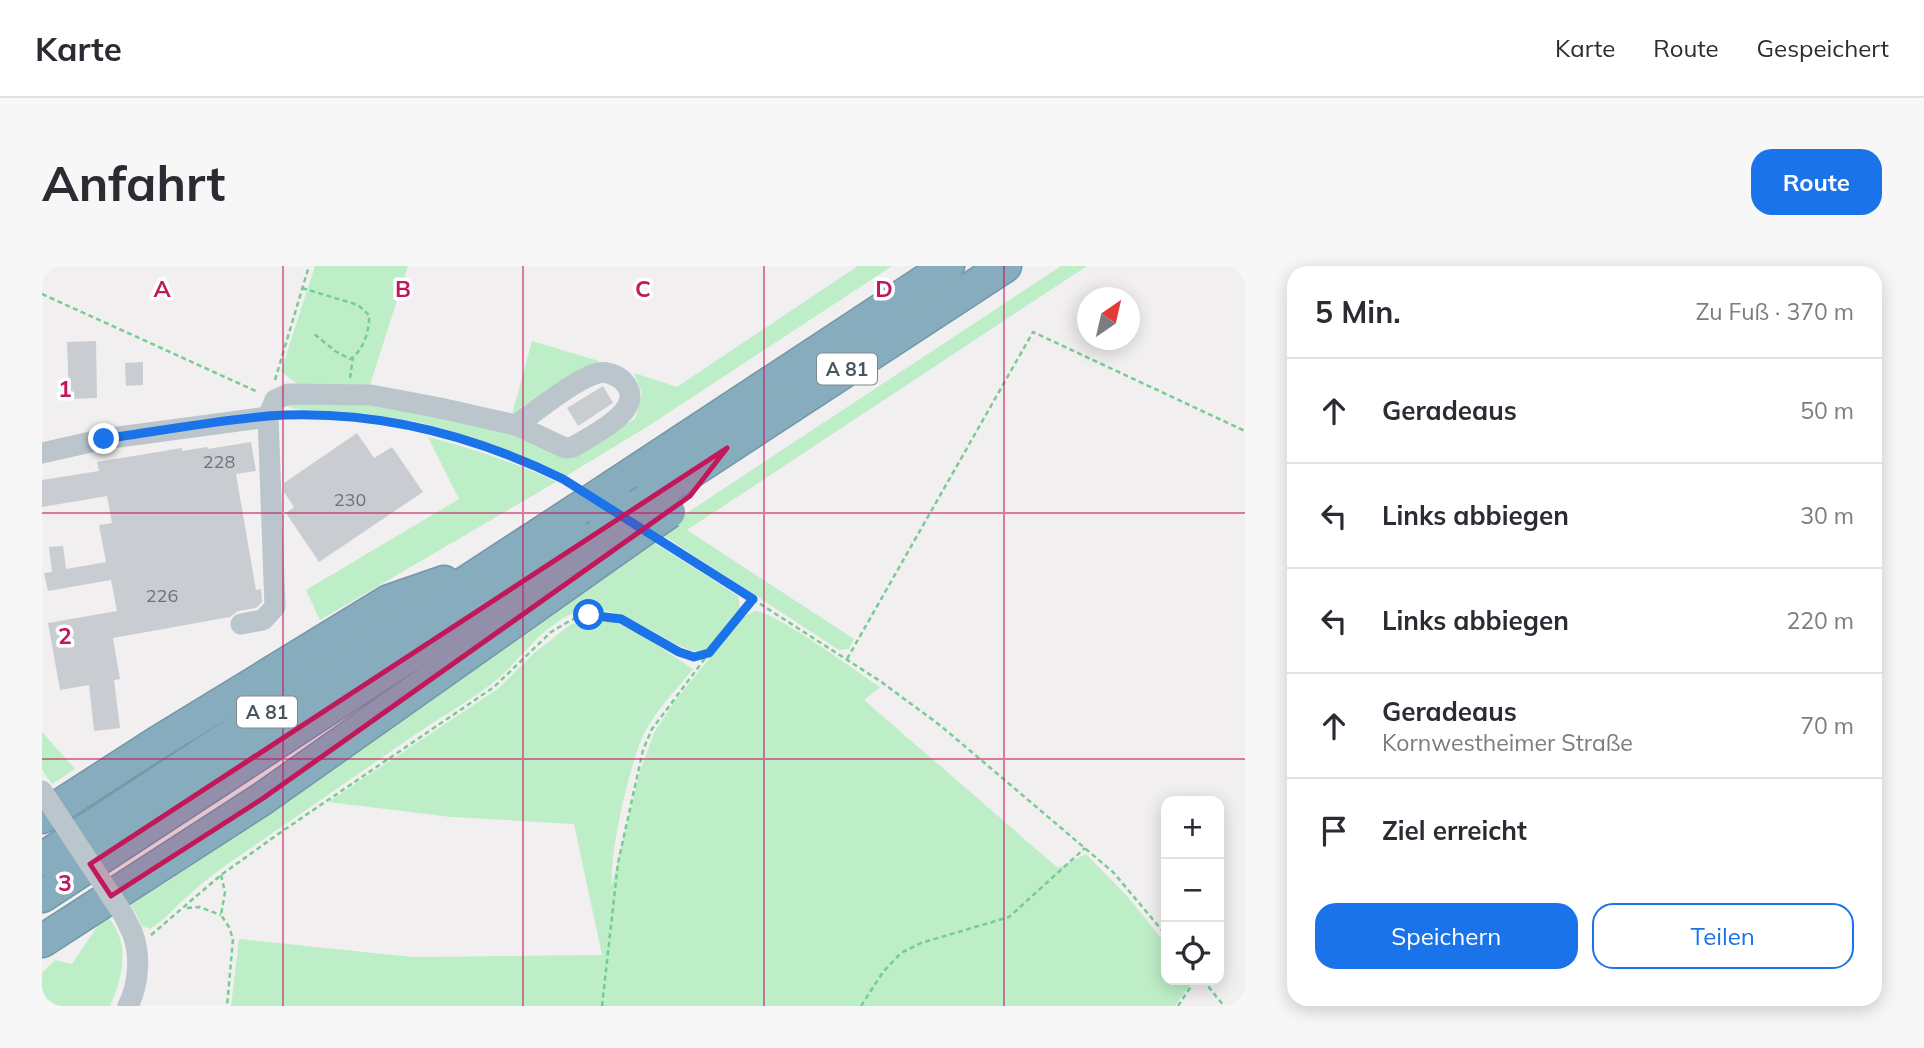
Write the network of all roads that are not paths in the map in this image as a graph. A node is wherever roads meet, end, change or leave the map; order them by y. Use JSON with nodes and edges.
{"nodes":[{"id":1,"x":948,"y":266,"type":"edge"},
{"id":2,"x":1005,"y":266,"type":"edge"},
{"id":3,"x":271,"y":408,"type":"junction"},
{"id":4,"x":516,"y":425,"type":"junction"},
{"id":5,"x":42,"y":453,"type":"edge"},
{"id":6,"x":615,"y":535,"type":"junction"},
{"id":7,"x":492,"y":565,"type":"junction"},
{"id":8,"x":241,"y":624,"type":"dead end"},
{"id":9,"x":43,"y":810,"type":"edge"},
{"id":10,"x":42,"y":859,"type":"edge"},
{"id":11,"x":42,"y":896,"type":"edge"},
{"id":12,"x":42,"y":941,"type":"edge"},
{"id":13,"x":128,"y":1006,"type":"edge"}],
"edges":[{"from":1,"to":7,"type":"highway","number":"A 81","bridge":true},
{"from":2,"to":6,"type":"highway","number":"A 81","bridge":true},
{"from":3,"to":4,"type":"street"},
{"from":3,"to":5,"type":"street"},
{"from":3,"to":8,"type":"street"},
{"from":4,"to":4,"type":"street"},
{"from":6,"to":11,"type":"highway","number":"A 81"},
{"from":6,"to":12,"type":"highway"},
{"from":7,"to":9,"type":"highway"},
{"from":7,"to":10,"type":"highway","number":"A 81"},
{"from":9,"to":13,"type":"street","bridge":true}]}
